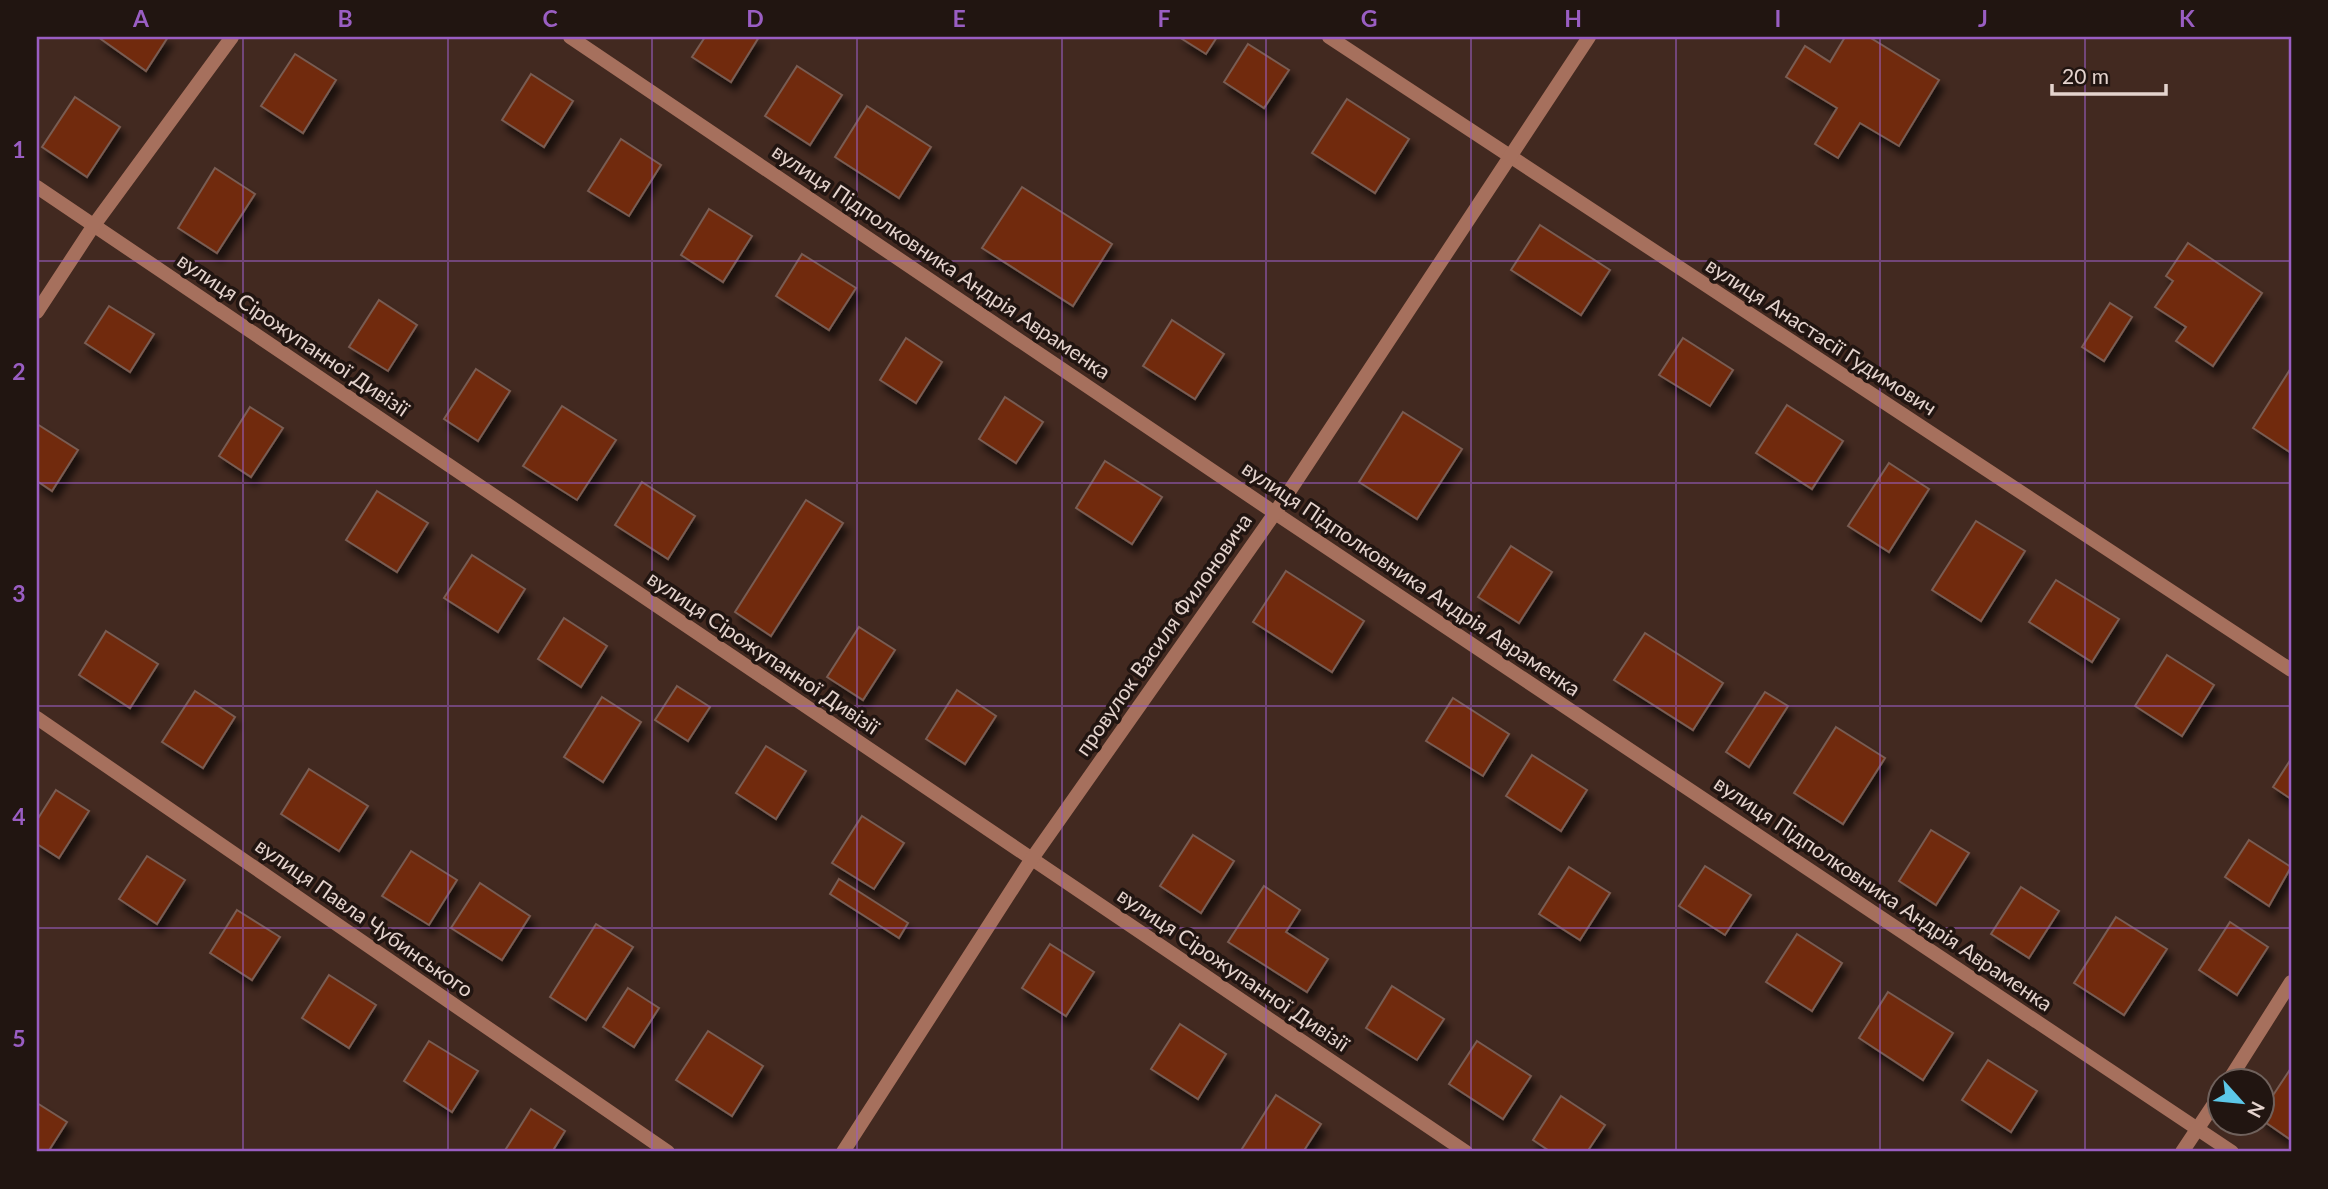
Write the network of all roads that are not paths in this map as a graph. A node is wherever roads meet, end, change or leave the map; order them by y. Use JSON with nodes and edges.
{"nodes":[{"id":1,"x":232,"y":37,"type":"edge"},
{"id":2,"x":570,"y":37,"type":"edge"},
{"id":3,"x":1329,"y":37,"type":"edge"},
{"id":4,"x":1588,"y":37,"type":"edge"},
{"id":5,"x":1507,"y":156,"type":"junction"},
{"id":6,"x":37,"y":187,"type":"edge"},
{"id":7,"x":93,"y":225,"type":"junction"},
{"id":8,"x":37,"y":312,"type":"edge"},
{"id":9,"x":1275,"y":513,"type":"junction"},
{"id":10,"x":2291,"y":670,"type":"edge"},
{"id":11,"x":37,"y":718,"type":"edge"},
{"id":12,"x":1031,"y":860,"type":"junction"},
{"id":13,"x":2291,"y":982,"type":"edge"},
{"id":14,"x":2238,"y":1066,"type":"edge"},
{"id":15,"x":2206,"y":1117,"type":"edge"},
{"id":16,"x":2198,"y":1129,"type":"junction"},
{"id":17,"x":668,"y":1152,"type":"edge"},
{"id":18,"x":843,"y":1152,"type":"edge"},
{"id":19,"x":1466,"y":1152,"type":"edge"},
{"id":20,"x":2182,"y":1152,"type":"edge"},
{"id":21,"x":2232,"y":1152,"type":"edge"}],
"edges":[{"from":1,"to":7,"type":"street"},
{"from":2,"to":9,"type":"street","name":"вулиця Підполковника Андрія Авраменка"},
{"from":3,"to":5,"type":"street","name":"вулиця Анастасії Гудимович"},
{"from":4,"to":5,"type":"street","name":"провулок Василя Филоновича"},
{"from":5,"to":9,"type":"street","name":"провулок Василя Филоновича"},
{"from":5,"to":10,"type":"street","name":"вулиця Анастасії Гудимович"},
{"from":6,"to":7,"type":"street","name":"вулиця Сірожупанної Дивізії"},
{"from":7,"to":8,"type":"street"},
{"from":7,"to":12,"type":"street","name":"вулиця Сірожупанної Дивізії"},
{"from":9,"to":12,"type":"street","name":"провулок Василя Филоновича"},
{"from":9,"to":16,"type":"street","name":"вулиця Підполковника Андрія Авраменка"},
{"from":11,"to":17,"type":"street","name":"вулиця Павла Чубинського"},
{"from":12,"to":18,"type":"street","name":"провулок Василя Филоновича"},
{"from":12,"to":19,"type":"street","name":"вулиця Сірожупанної Дивізії"},
{"from":13,"to":14,"type":"street"},
{"from":15,"to":16,"type":"street"},
{"from":16,"to":20,"type":"street"},
{"from":16,"to":21,"type":"street","name":"вулиця Підполковника Андрія Авраменка"}]}
